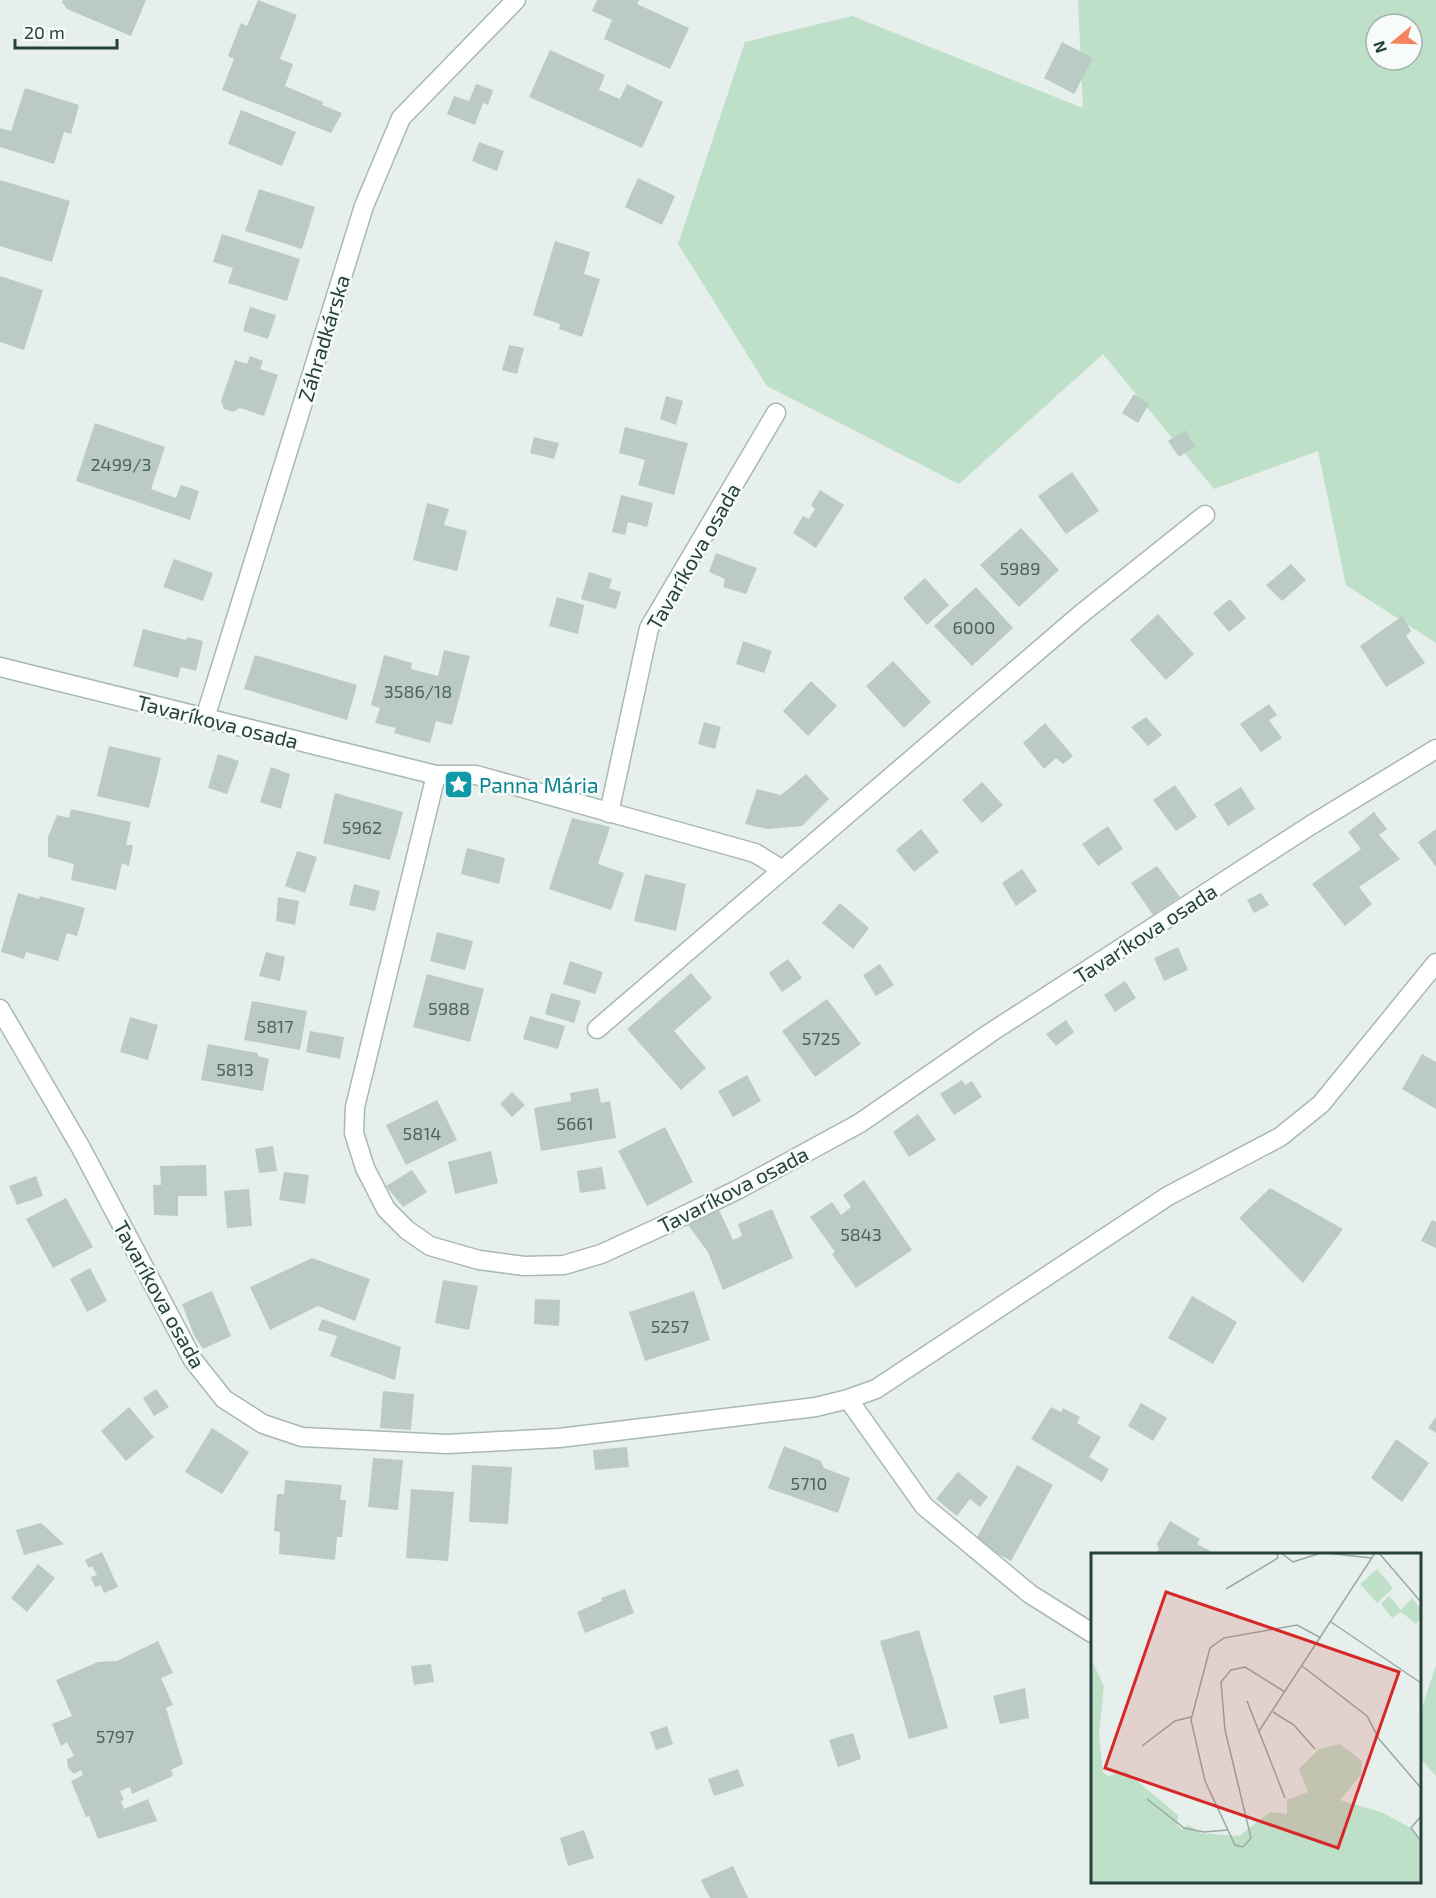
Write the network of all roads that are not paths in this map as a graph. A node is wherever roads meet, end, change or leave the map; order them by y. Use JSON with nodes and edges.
{"nodes":[{"id":1,"x":516,"y":0,"type":"edge"},
{"id":2,"x":776,"y":413,"type":"dead end"},
{"id":3,"x":1205,"y":515,"type":"dead end"},
{"id":4,"x":0,"y":667,"type":"edge"},
{"id":5,"x":205,"y":718,"type":"junction"},
{"id":6,"x":1436,"y":749,"type":"edge"},
{"id":7,"x":436,"y":775,"type":"junction"},
{"id":8,"x":609,"y":813,"type":"junction"},
{"id":9,"x":781,"y":869,"type":"junction"},
{"id":10,"x":1436,"y":963,"type":"edge"},
{"id":11,"x":0,"y":1009,"type":"edge"},
{"id":12,"x":597,"y":1029,"type":"dead end"},
{"id":13,"x":848,"y":1399,"type":"junction"},
{"id":14,"x":1091,"y":1632,"type":"edge"}],
"edges":[{"from":1,"to":5,"type":"street","name":"Záhradkárska"},
{"from":2,"to":8,"type":"street","name":"Tavaríkova osada"},
{"from":3,"to":9,"type":"street"},
{"from":4,"to":5,"type":"street","name":"Tavaríkova osada"},
{"from":5,"to":7,"type":"street","name":"Tavaríkova osada"},
{"from":6,"to":7,"type":"street","name":"Tavaríkova osada"},
{"from":7,"to":8,"type":"street","name":"Tavaríkova osada"},
{"from":8,"to":9,"type":"street","name":"Tavaríkova osada"},
{"from":9,"to":12,"type":"street"},
{"from":10,"to":13,"type":"street","name":"Tavaríkova osada"},
{"from":11,"to":13,"type":"street","name":"Tavaríkova osada"},
{"from":13,"to":14,"type":"street"}]}
